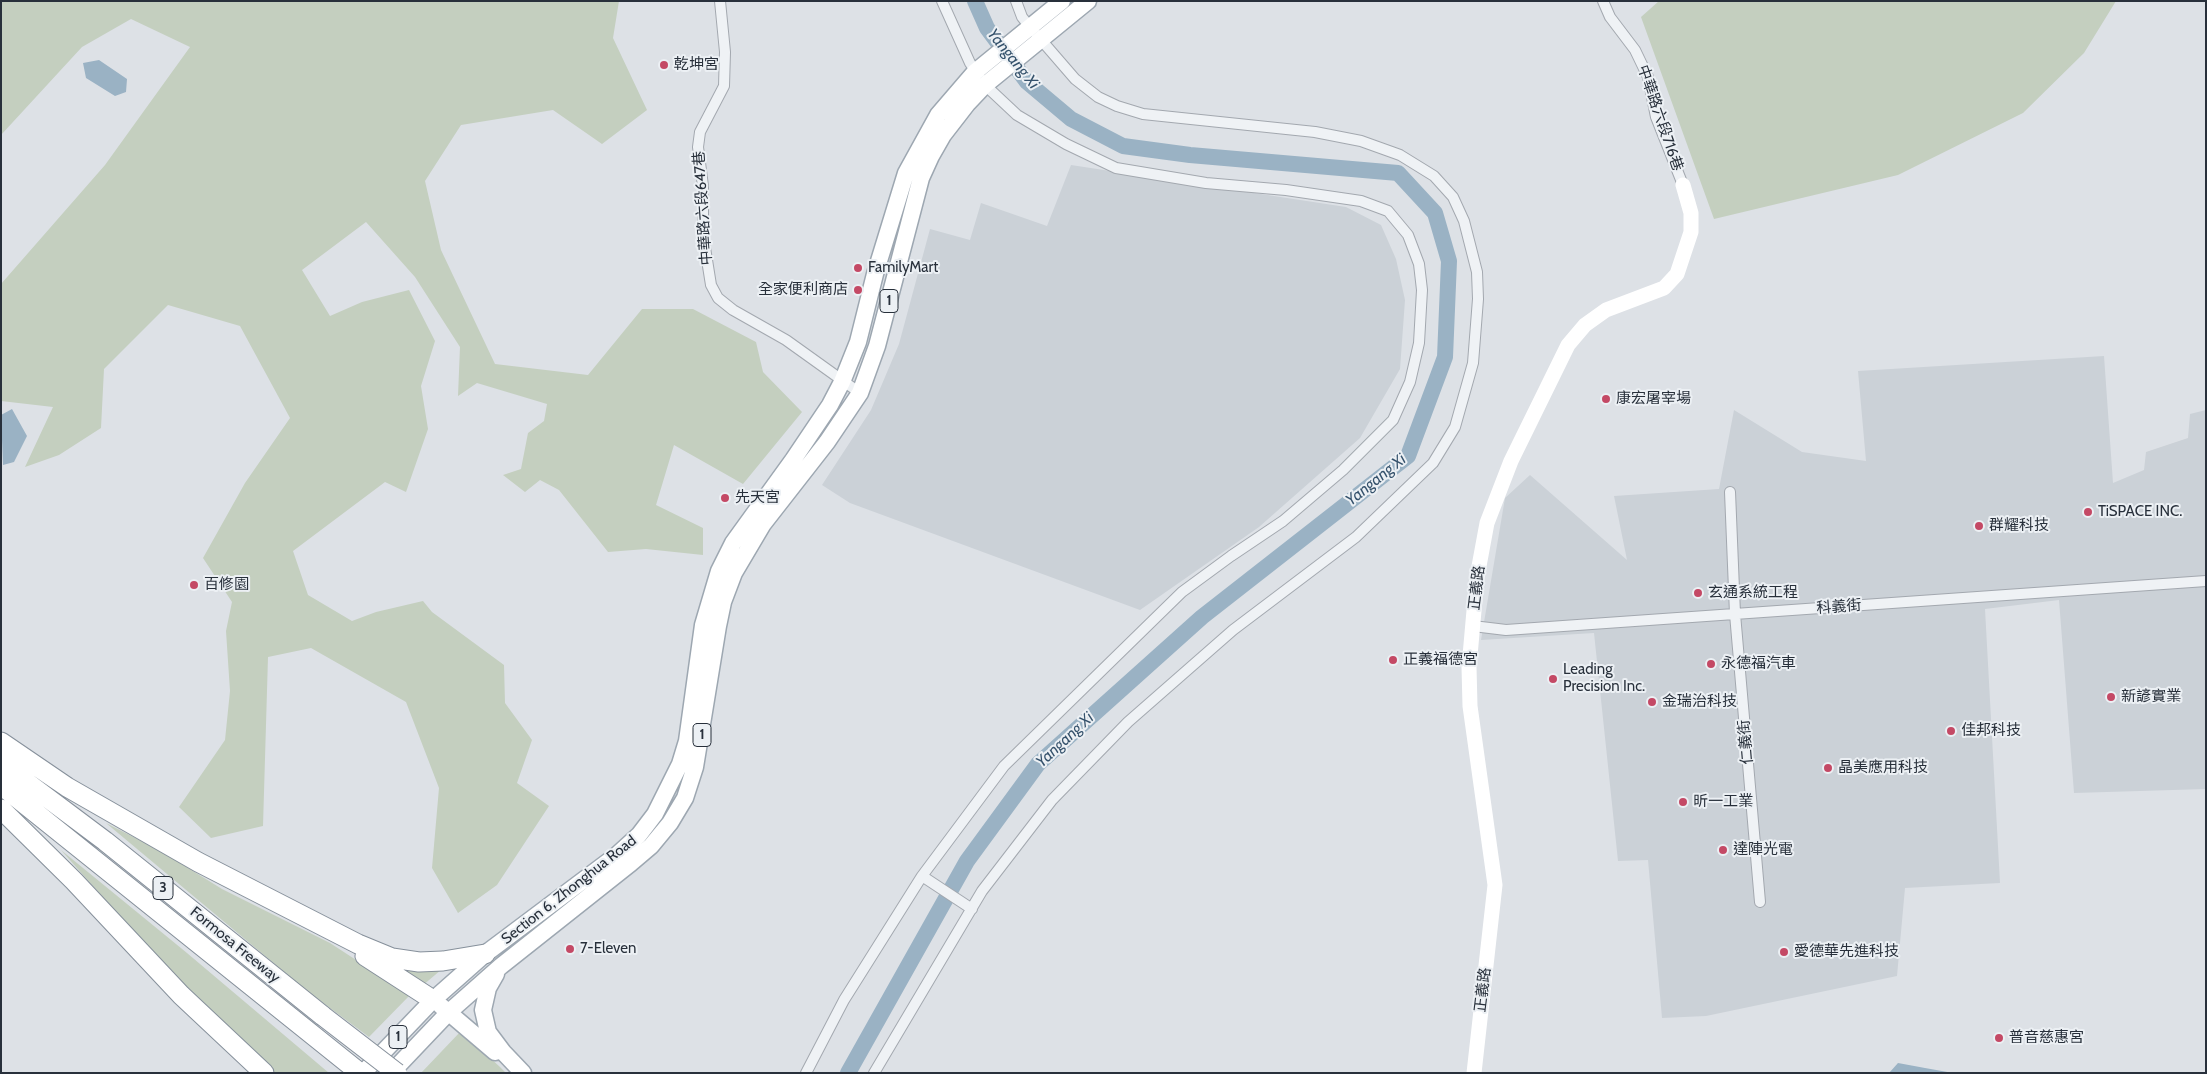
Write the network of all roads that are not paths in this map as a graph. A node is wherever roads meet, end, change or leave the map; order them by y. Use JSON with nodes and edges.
{"nodes":[{"id":1,"x":720,"y":1,"type":"edge"},
{"id":2,"x":942,"y":1,"type":"edge"},
{"id":3,"x":1016,"y":1,"type":"edge"},
{"id":4,"x":1062,"y":1,"type":"edge"},
{"id":5,"x":1088,"y":1,"type":"edge"},
{"id":6,"x":1603,"y":1,"type":"edge"},
{"id":7,"x":1035,"y":33,"type":"junction"},
{"id":8,"x":980,"y":79,"type":"junction"},
{"id":9,"x":1684,"y":185,"type":"joint"},
{"id":10,"x":842,"y":382,"type":"junction"},
{"id":11,"x":860,"y":393,"type":"junction"},
{"id":12,"x":1730,"y":492,"type":"dead end"},
{"id":13,"x":2206,"y":581,"type":"edge"},
{"id":14,"x":1735,"y":614,"type":"junction"},
{"id":15,"x":1473,"y":626,"type":"junction"},
{"id":16,"x":1,"y":742,"type":"edge"},
{"id":17,"x":1,"y":763,"type":"edge"},
{"id":18,"x":1,"y":785,"type":"edge"},
{"id":19,"x":1,"y":809,"type":"edge"},
{"id":20,"x":922,"y":876,"type":"junction"},
{"id":21,"x":1760,"y":902,"type":"dead end"},
{"id":22,"x":972,"y":909,"type":"junction"},
{"id":23,"x":328,"y":930,"type":"junction"},
{"id":24,"x":485,"y":954,"type":"junction"},
{"id":25,"x":501,"y":966,"type":"junction"},
{"id":26,"x":181,"y":995,"type":"junction"},
{"id":27,"x":433,"y":1000,"type":"junction"},
{"id":28,"x":449,"y":1012,"type":"junction"},
{"id":29,"x":244,"y":1073,"type":"edge"},
{"id":30,"x":264,"y":1073,"type":"edge"},
{"id":31,"x":361,"y":1073,"type":"edge"},
{"id":32,"x":391,"y":1073,"type":"edge"},
{"id":33,"x":398,"y":1073,"type":"edge"},
{"id":34,"x":522,"y":1073,"type":"edge"},
{"id":35,"x":806,"y":1073,"type":"edge"},
{"id":36,"x":874,"y":1073,"type":"edge"},
{"id":37,"x":1474,"y":1073,"type":"edge"}],
"edges":[{"from":1,"to":10,"type":"street","name":"中華路六段647巷"},
{"from":2,"to":8,"type":"street"},
{"from":3,"to":7,"type":"street"},
{"from":4,"to":7,"type":"main road","number":"1"},
{"from":5,"to":7,"type":"main road","number":"1"},
{"from":6,"to":9,"type":"street","name":"中華路六段716巷"},
{"from":7,"to":8,"type":"main road","number":"1"},
{"from":7,"to":22,"type":"street"},
{"from":8,"to":10,"type":"main road","name":"Section 6, Zhonghua Road","number":"1"},
{"from":8,"to":11,"type":"main road","name":"Section 6, Zhonghua Road","number":"1"},
{"from":8,"to":20,"type":"street"},
{"from":9,"to":15,"type":"street","name":"正義路"},
{"from":10,"to":11,"type":"street","name":"中華路六段647巷"},
{"from":10,"to":24,"type":"main road","name":"Section 6, Zhonghua Road","number":"1"},
{"from":11,"to":25,"type":"main road","name":"Section 6, Zhonghua Road","number":"1"},
{"from":12,"to":14,"type":"street","name":"仁義街"},
{"from":13,"to":14,"type":"street","name":"科義街"},
{"from":14,"to":15,"type":"street","name":"科義街"},
{"from":14,"to":21,"type":"street","name":"仁義街"},
{"from":15,"to":37,"type":"street","name":"正義路"},
{"from":16,"to":23,"type":"highway"},
{"from":17,"to":33,"type":"highway","name":"Formosa Freeway","number":"3","bridge":true},
{"from":18,"to":31,"type":"highway","name":"Formosa Freeway","number":"3"},
{"from":19,"to":26,"type":"highway"},
{"from":20,"to":22,"type":"street"},
{"from":20,"to":35,"type":"street"},
{"from":22,"to":36,"type":"street"},
{"from":23,"to":24,"type":"highway"},
{"from":23,"to":27,"type":"highway"},
{"from":24,"to":27,"type":"main road","name":"Section 6, Zhonghua Road","number":"1"},
{"from":25,"to":28,"type":"main road","name":"Section 6, Zhonghua Road","number":"1"},
{"from":25,"to":34,"type":"main road"},
{"from":26,"to":29,"type":"highway"},
{"from":26,"to":30,"type":"highway"},
{"from":27,"to":28,"type":"main road"},
{"from":27,"to":31,"type":"main road","name":"Section 6, Zhonghua Road","number":"1"},
{"from":28,"to":32,"type":"main road","name":"Section 6, Zhonghua Road","number":"1"},
{"from":28,"to":34,"type":"main road"}]}
